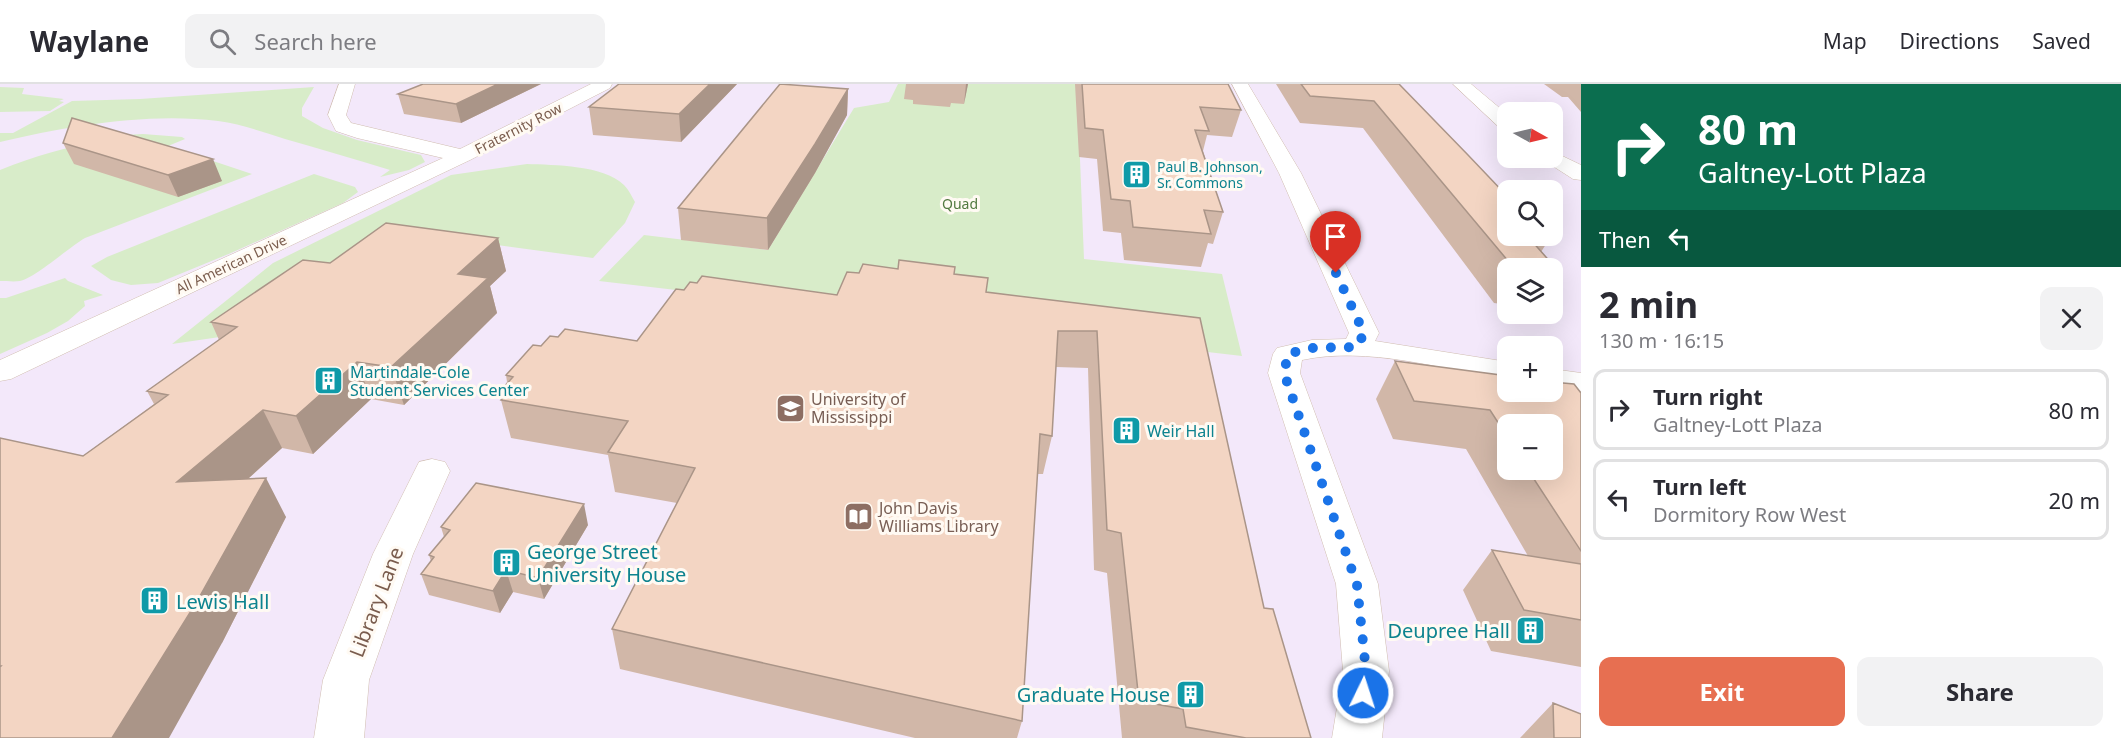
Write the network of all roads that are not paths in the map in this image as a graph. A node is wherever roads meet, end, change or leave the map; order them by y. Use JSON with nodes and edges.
{"nodes":[{"id":1,"x":347,"y":84,"type":"edge"},
{"id":2,"x":604,"y":84,"type":"edge"},
{"id":3,"x":1240,"y":84,"type":"edge"},
{"id":4,"x":1461,"y":84,"type":"edge"},
{"id":5,"x":1497,"y":115,"type":"edge"},
{"id":6,"x":463,"y":156,"type":"junction"},
{"id":7,"x":1357,"y":347,"type":"junction"},
{"id":8,"x":1497,"y":369,"type":"edge"},
{"id":9,"x":0,"y":372,"type":"edge"},
{"id":10,"x":1563,"y":380,"type":"edge"},
{"id":11,"x":1581,"y":382,"type":"edge"},
{"id":12,"x":432,"y":471,"type":"dead end"},
{"id":13,"x":339,"y":738,"type":"edge"},
{"id":14,"x":1357,"y":738,"type":"edge"}],
"edges":[{"from":1,"to":6,"type":"street"},
{"from":2,"to":6,"type":"street","name":"Fraternity Row"},
{"from":3,"to":7,"type":"street"},
{"from":4,"to":5,"type":"street"},
{"from":6,"to":9,"type":"street","name":"All American Drive"},
{"from":7,"to":8,"type":"street"},
{"from":7,"to":14,"type":"street"},
{"from":10,"to":11,"type":"street"},
{"from":12,"to":13,"type":"street","name":"Library Lane"}]}
